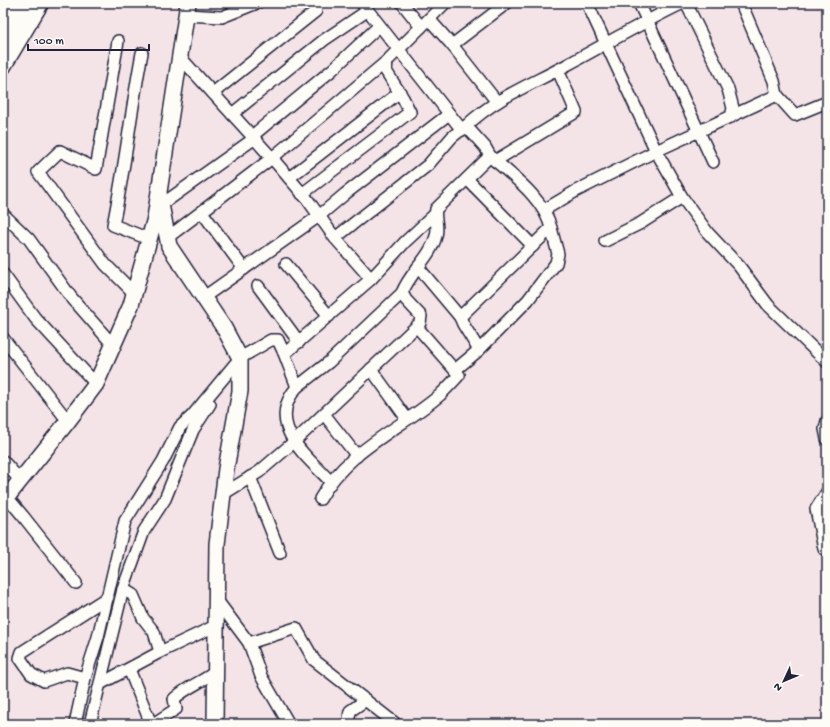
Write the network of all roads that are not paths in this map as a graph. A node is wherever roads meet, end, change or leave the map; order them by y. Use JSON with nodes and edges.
{"nodes":[{"id":1,"x":18,"y":3,"type":"edge"},
{"id":2,"x":26,"y":3,"type":"edge"},
{"id":3,"x":41,"y":3,"type":"edge"},
{"id":4,"x":257,"y":3,"type":"edge"},
{"id":5,"x":402,"y":3,"type":"edge"},
{"id":6,"x":444,"y":3,"type":"edge"},
{"id":7,"x":507,"y":3,"type":"edge"},
{"id":8,"x":587,"y":3,"type":"edge"},
{"id":9,"x":639,"y":3,"type":"edge"},
{"id":10,"x":684,"y":3,"type":"edge"},
{"id":11,"x":741,"y":3,"type":"edge"},
{"id":12,"x":365,"y":7,"type":"edge"},
{"id":13,"x":187,"y":9,"type":"edge"},
{"id":14,"x":316,"y":11,"type":"dead end"},
{"id":15,"x":647,"y":22,"type":"junction"},
{"id":16,"x":425,"y":23,"type":"junction"},
{"id":17,"x":379,"y":26,"type":"junction"},
{"id":18,"x":3,"y":28,"type":"edge"},
{"id":19,"x":118,"y":41,"type":"dead end"},
{"id":20,"x":3,"y":43,"type":"edge"},
{"id":21,"x":452,"y":44,"type":"junction"},
{"id":22,"x":606,"y":44,"type":"junction"},
{"id":23,"x":398,"y":50,"type":"junction"},
{"id":24,"x":142,"y":53,"type":"dead end"},
{"id":25,"x":180,"y":57,"type":"junction"},
{"id":26,"x":387,"y":61,"type":"junction"},
{"id":27,"x":3,"y":67,"type":"edge"},
{"id":28,"x":558,"y":70,"type":"junction"},
{"id":29,"x":400,"y":92,"type":"junction"},
{"id":30,"x":213,"y":93,"type":"junction"},
{"id":31,"x":777,"y":95,"type":"junction"},
{"id":32,"x":497,"y":102,"type":"junction"},
{"id":33,"x":827,"y":102,"type":"edge"},
{"id":34,"x":232,"y":114,"type":"junction"},
{"id":35,"x":449,"y":114,"type":"junction"},
{"id":36,"x":731,"y":117,"type":"junction"},
{"id":37,"x":464,"y":128,"type":"junction"},
{"id":38,"x":698,"y":132,"type":"junction"},
{"id":39,"x":253,"y":137,"type":"junction"},
{"id":40,"x":656,"y":151,"type":"junction"},
{"id":41,"x":272,"y":158,"type":"junction"},
{"id":42,"x":492,"y":158,"type":"junction"},
{"id":43,"x":713,"y":162,"type":"dead end"},
{"id":44,"x":289,"y":178,"type":"junction"},
{"id":45,"x":467,"y":179,"type":"junction"},
{"id":46,"x":302,"y":194,"type":"junction"},
{"id":47,"x":682,"y":197,"type":"junction"},
{"id":48,"x":160,"y":199,"type":"junction"},
{"id":49,"x":544,"y":210,"type":"junction"},
{"id":50,"x":202,"y":212,"type":"junction"},
{"id":51,"x":3,"y":214,"type":"edge"},
{"id":52,"x":435,"y":214,"type":"junction"},
{"id":53,"x":319,"y":216,"type":"junction"},
{"id":54,"x":551,"y":228,"type":"junction"},
{"id":55,"x":167,"y":238,"type":"junction"},
{"id":56,"x":335,"y":238,"type":"junction"},
{"id":57,"x":149,"y":239,"type":"junction"},
{"id":58,"x":605,"y":241,"type":"dead end"},
{"id":59,"x":533,"y":246,"type":"junction"},
{"id":60,"x":286,"y":264,"type":"dead end"},
{"id":61,"x":418,"y":266,"type":"junction"},
{"id":62,"x":244,"y":269,"type":"junction"},
{"id":63,"x":3,"y":274,"type":"edge"},
{"id":64,"x":371,"y":279,"type":"junction"},
{"id":65,"x":258,"y":286,"type":"dead end"},
{"id":66,"x":134,"y":293,"type":"junction"},
{"id":67,"x":402,"y":293,"type":"junction"},
{"id":68,"x":204,"y":297,"type":"junction"},
{"id":69,"x":329,"y":316,"type":"junction"},
{"id":70,"x":460,"y":317,"type":"junction"},
{"id":71,"x":417,"y":327,"type":"junction"},
{"id":72,"x":3,"y":338,"type":"edge"},
{"id":73,"x":299,"y":342,"type":"junction"},
{"id":74,"x":113,"y":344,"type":"junction"},
{"id":75,"x":479,"y":350,"type":"junction"},
{"id":76,"x":284,"y":353,"type":"junction"},
{"id":77,"x":827,"y":362,"type":"edge"},
{"id":78,"x":240,"y":364,"type":"junction"},
{"id":79,"x":371,"y":369,"type":"junction"},
{"id":80,"x":455,"y":370,"type":"junction"},
{"id":81,"x":96,"y":384,"type":"junction"},
{"id":82,"x":297,"y":387,"type":"junction"},
{"id":83,"x":324,"y":414,"type":"junction"},
{"id":84,"x":407,"y":419,"type":"junction"},
{"id":85,"x":827,"y":421,"type":"edge"},
{"id":86,"x":68,"y":422,"type":"junction"},
{"id":87,"x":827,"y":439,"type":"edge"},
{"id":88,"x":294,"y":442,"type":"junction"},
{"id":89,"x":357,"y":456,"type":"junction"},
{"id":90,"x":3,"y":461,"type":"edge"},
{"id":91,"x":250,"y":477,"type":"junction"},
{"id":92,"x":21,"y":481,"type":"junction"},
{"id":93,"x":330,"y":482,"type":"junction"},
{"id":94,"x":827,"y":492,"type":"edge"},
{"id":95,"x":223,"y":494,"type":"junction"},
{"id":96,"x":320,"y":499,"type":"dead end"},
{"id":97,"x":5,"y":500,"type":"edge"},
{"id":98,"x":824,"y":549,"type":"dead end"},
{"id":99,"x":280,"y":553,"type":"dead end"},
{"id":100,"x":76,"y":583,"type":"dead end"},
{"id":101,"x":123,"y":589,"type":"junction"},
{"id":102,"x":108,"y":597,"type":"junction"},
{"id":103,"x":216,"y":599,"type":"junction"},
{"id":104,"x":216,"y":626,"type":"junction"},
{"id":105,"x":249,"y":643,"type":"junction"},
{"id":106,"x":160,"y":652,"type":"junction"},
{"id":107,"x":129,"y":669,"type":"junction"},
{"id":108,"x":215,"y":672,"type":"junction"},
{"id":109,"x":85,"y":678,"type":"junction"},
{"id":110,"x":100,"y":684,"type":"junction"},
{"id":111,"x":366,"y":700,"type":"junction"},
{"id":112,"x":75,"y":724,"type":"edge"},
{"id":113,"x":90,"y":724,"type":"edge"},
{"id":114,"x":152,"y":724,"type":"edge"},
{"id":115,"x":215,"y":724,"type":"edge"},
{"id":116,"x":289,"y":724,"type":"edge"},
{"id":117,"x":348,"y":724,"type":"edge"},
{"id":118,"x":396,"y":724,"type":"edge"}],
"edges":[{"from":1,"to":18,"type":"street"},
{"from":2,"to":20,"type":"main road"},
{"from":3,"to":27,"type":"main road"},
{"from":4,"to":13,"type":"street"},
{"from":5,"to":16,"type":"street"},
{"from":6,"to":16,"type":"street"},
{"from":7,"to":21,"type":"street"},
{"from":8,"to":22,"type":"street"},
{"from":9,"to":15,"type":"street"},
{"from":10,"to":15,"type":"street"},
{"from":10,"to":36,"type":"street"},
{"from":11,"to":31,"type":"street"},
{"from":12,"to":17,"type":"street"},
{"from":12,"to":34,"type":"street"},
{"from":13,"to":25,"type":"main road"},
{"from":14,"to":30,"type":"street"},
{"from":15,"to":22,"type":"street"},
{"from":15,"to":38,"type":"street"},
{"from":16,"to":21,"type":"street"},
{"from":16,"to":23,"type":"street"},
{"from":17,"to":23,"type":"street"},
{"from":17,"to":39,"type":"street"},
{"from":19,"to":66,"type":"street"},
{"from":21,"to":32,"type":"street"},
{"from":22,"to":28,"type":"street"},
{"from":22,"to":40,"type":"street"},
{"from":23,"to":26,"type":"street"},
{"from":23,"to":35,"type":"street"},
{"from":24,"to":57,"type":"street"},
{"from":25,"to":30,"type":"street"},
{"from":25,"to":48,"type":"main road"},
{"from":26,"to":29,"type":"street"},
{"from":26,"to":41,"type":"street"},
{"from":28,"to":32,"type":"street"},
{"from":28,"to":42,"type":"street"},
{"from":29,"to":44,"type":"street"},
{"from":29,"to":46,"type":"street"},
{"from":30,"to":34,"type":"street"},
{"from":31,"to":33,"type":"street"},
{"from":31,"to":36,"type":"street"},
{"from":32,"to":37,"type":"street"},
{"from":34,"to":39,"type":"street"},
{"from":35,"to":37,"type":"street"},
{"from":35,"to":53,"type":"street"},
{"from":36,"to":38,"type":"street"},
{"from":37,"to":42,"type":"street"},
{"from":37,"to":56,"type":"street"},
{"from":38,"to":40,"type":"street"},
{"from":38,"to":43,"type":"street"},
{"from":39,"to":41,"type":"street"},
{"from":39,"to":48,"type":"street"},
{"from":40,"to":47,"type":"street"},
{"from":40,"to":49,"type":"street"},
{"from":41,"to":44,"type":"street"},
{"from":41,"to":50,"type":"street"},
{"from":42,"to":45,"type":"street"},
{"from":42,"to":49,"type":"street"},
{"from":44,"to":46,"type":"street"},
{"from":45,"to":52,"type":"street"},
{"from":45,"to":59,"type":"street"},
{"from":46,"to":53,"type":"street"},
{"from":47,"to":58,"type":"street"},
{"from":47,"to":77,"type":"street"},
{"from":48,"to":55,"type":"main road"},
{"from":48,"to":57,"type":"main road"},
{"from":49,"to":54,"type":"street"},
{"from":50,"to":55,"type":"street"},
{"from":50,"to":62,"type":"street"},
{"from":51,"to":74,"type":"street"},
{"from":52,"to":61,"type":"street"},
{"from":52,"to":64,"type":"street"},
{"from":53,"to":56,"type":"street"},
{"from":53,"to":62,"type":"street"},
{"from":54,"to":59,"type":"street"},
{"from":54,"to":75,"type":"street"},
{"from":55,"to":68,"type":"main road"},
{"from":56,"to":64,"type":"street"},
{"from":57,"to":66,"type":"main road"},
{"from":59,"to":70,"type":"street"},
{"from":60,"to":69,"type":"street"},
{"from":61,"to":67,"type":"street"},
{"from":61,"to":70,"type":"street"},
{"from":62,"to":68,"type":"street"},
{"from":63,"to":81,"type":"street"},
{"from":64,"to":69,"type":"street"},
{"from":65,"to":73,"type":"street"},
{"from":66,"to":74,"type":"main road"},
{"from":67,"to":71,"type":"street"},
{"from":67,"to":82,"type":"street"},
{"from":68,"to":78,"type":"main road"},
{"from":69,"to":73,"type":"street"},
{"from":70,"to":75,"type":"street"},
{"from":71,"to":79,"type":"street"},
{"from":71,"to":80,"type":"street"},
{"from":72,"to":86,"type":"street"},
{"from":73,"to":76,"type":"street"},
{"from":74,"to":81,"type":"main road"},
{"from":75,"to":80,"type":"street"},
{"from":76,"to":78,"type":"street"},
{"from":76,"to":82,"type":"street"},
{"from":78,"to":95,"type":"main road"},
{"from":78,"to":101,"type":"street"},
{"from":78,"to":102,"type":"street"},
{"from":79,"to":83,"type":"street"},
{"from":79,"to":84,"type":"street"},
{"from":80,"to":84,"type":"street"},
{"from":81,"to":86,"type":"main road"},
{"from":82,"to":88,"type":"street"},
{"from":83,"to":88,"type":"street"},
{"from":83,"to":89,"type":"street"},
{"from":84,"to":89,"type":"street"},
{"from":85,"to":87,"type":"street"},
{"from":86,"to":92,"type":"main road"},
{"from":88,"to":91,"type":"street"},
{"from":88,"to":93,"type":"street"},
{"from":89,"to":93,"type":"street"},
{"from":90,"to":92,"type":"street"},
{"from":91,"to":95,"type":"street"},
{"from":91,"to":99,"type":"street"},
{"from":92,"to":97,"type":"main road"},
{"from":93,"to":96,"type":"street"},
{"from":94,"to":98,"type":"street"},
{"from":95,"to":103,"type":"main road"},
{"from":97,"to":100,"type":"street"},
{"from":101,"to":106,"type":"street"},
{"from":101,"to":110,"type":"street"},
{"from":102,"to":109,"type":"street"},
{"from":102,"to":109,"type":"street"},
{"from":103,"to":104,"type":"main road"},
{"from":103,"to":105,"type":"street"},
{"from":104,"to":106,"type":"street"},
{"from":104,"to":108,"type":"main road"},
{"from":105,"to":111,"type":"street"},
{"from":105,"to":116,"type":"street"},
{"from":106,"to":107,"type":"street"},
{"from":107,"to":110,"type":"street"},
{"from":107,"to":114,"type":"street"},
{"from":108,"to":114,"type":"street"},
{"from":108,"to":115,"type":"main road"},
{"from":109,"to":112,"type":"street"},
{"from":110,"to":113,"type":"street"},
{"from":111,"to":117,"type":"street"},
{"from":111,"to":118,"type":"street"}]}
